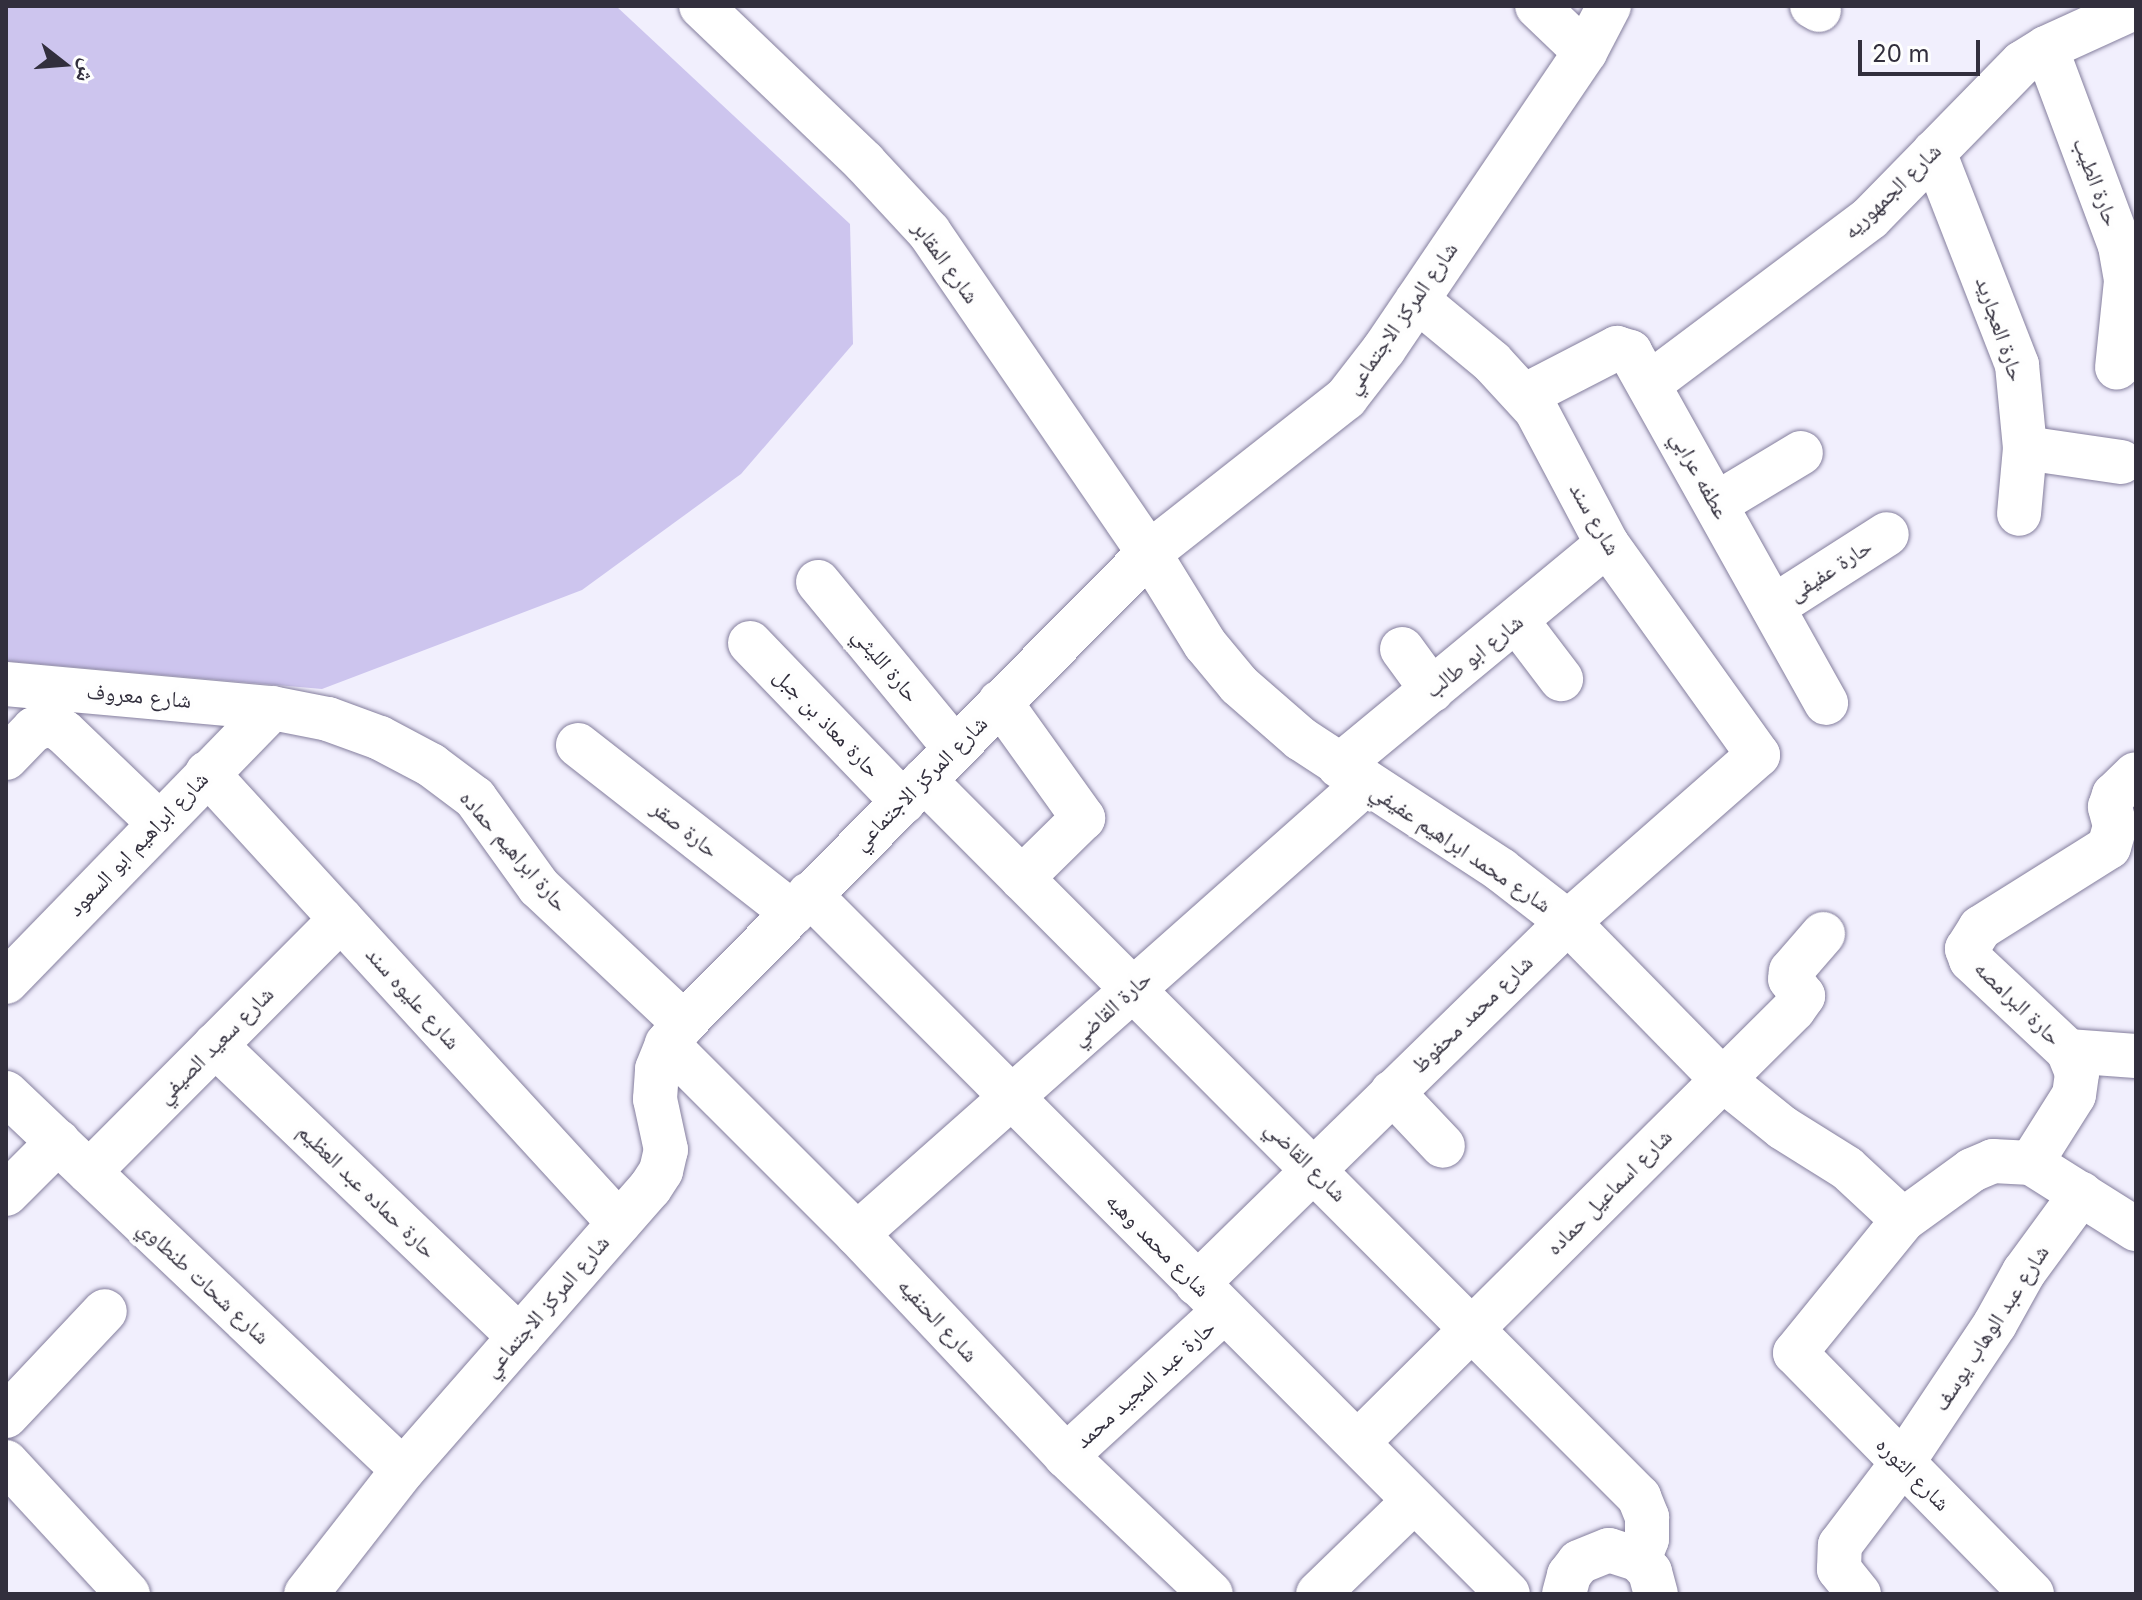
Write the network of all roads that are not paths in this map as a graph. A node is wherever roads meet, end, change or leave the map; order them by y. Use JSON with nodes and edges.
{"nodes":[{"id":1,"x":701,"y":6,"type":"edge"},
{"id":2,"x":1537,"y":6,"type":"edge"},
{"id":3,"x":1609,"y":6,"type":"edge"},
{"id":4,"x":2136,"y":7,"type":"edge"},
{"id":5,"x":2046,"y":48,"type":"junction"},
{"id":6,"x":1585,"y":52,"type":"junction"},
{"id":7,"x":1934,"y":152,"type":"junction"},
{"id":8,"x":1417,"y":300,"type":"junction"},
{"id":9,"x":2117,"y":368,"type":"dead end"},
{"id":10,"x":1649,"y":384,"type":"junction"},
{"id":11,"x":1524,"y":396,"type":"junction"},
{"id":12,"x":2025,"y":448,"type":"junction"},
{"id":13,"x":1801,"y":453,"type":"dead end"},
{"id":14,"x":2121,"y":462,"type":"dead end"},
{"id":15,"x":1716,"y":504,"type":"junction"},
{"id":16,"x":2019,"y":514,"type":"dead end"},
{"id":17,"x":1887,"y":534,"type":"dead end"},
{"id":18,"x":1607,"y":544,"type":"junction"},
{"id":19,"x":1149,"y":553,"type":"junction"},
{"id":20,"x":818,"y":582,"type":"dead end"},
{"id":21,"x":1773,"y":607,"type":"junction"},
{"id":22,"x":1517,"y":621,"type":"junction"},
{"id":23,"x":750,"y":643,"type":"dead end"},
{"id":24,"x":1402,"y":649,"type":"dead end"},
{"id":25,"x":1561,"y":679,"type":"dead end"},
{"id":26,"x":6,"y":684,"type":"edge"},
{"id":27,"x":1432,"y":690,"type":"junction"},
{"id":28,"x":1000,"y":702,"type":"junction"},
{"id":29,"x":1826,"y":703,"type":"dead end"},
{"id":30,"x":272,"y":708,"type":"junction"},
{"id":31,"x":578,"y":745,"type":"dead end"},
{"id":32,"x":955,"y":748,"type":"junction"},
{"id":33,"x":1758,"y":755,"type":"joint"},
{"id":34,"x":6,"y":758,"type":"edge"},
{"id":35,"x":207,"y":773,"type":"junction"},
{"id":36,"x":1353,"y":774,"type":"junction"},
{"id":37,"x":2136,"y":774,"type":"edge"},
{"id":38,"x":914,"y":791,"type":"junction"},
{"id":39,"x":158,"y":822,"type":"junction"},
{"id":40,"x":1022,"y":878,"type":"junction"},
{"id":41,"x":801,"y":904,"type":"junction"},
{"id":42,"x":341,"y":919,"type":"junction"},
{"id":43,"x":1568,"y":922,"type":"junction"},
{"id":44,"x":1823,"y":934,"type":"dead end"},
{"id":45,"x":6,"y":982,"type":"edge"},
{"id":46,"x":1131,"y":989,"type":"junction"},
{"id":47,"x":676,"y":1033,"type":"junction"},
{"id":48,"x":215,"y":1045,"type":"junction"},
{"id":49,"x":2068,"y":1051,"type":"junction"},
{"id":50,"x":2136,"y":1056,"type":"edge"},
{"id":51,"x":1722,"y":1079,"type":"junction"},
{"id":52,"x":1392,"y":1092,"type":"junction"},
{"id":53,"x":6,"y":1093,"type":"edge"},
{"id":54,"x":1011,"y":1098,"type":"junction"},
{"id":55,"x":58,"y":1142,"type":"junction"},
{"id":56,"x":1443,"y":1146,"type":"dead end"},
{"id":57,"x":2031,"y":1163,"type":"junction"},
{"id":58,"x":1313,"y":1167,"type":"junction"},
{"id":59,"x":89,"y":1172,"type":"junction"},
{"id":60,"x":6,"y":1194,"type":"edge"},
{"id":61,"x":2081,"y":1194,"type":"junction"},
{"id":62,"x":1903,"y":1220,"type":"junction"},
{"id":63,"x":619,"y":1223,"type":"junction"},
{"id":64,"x":2136,"y":1229,"type":"edge"},
{"id":65,"x":857,"y":1234,"type":"junction"},
{"id":66,"x":1210,"y":1298,"type":"junction"},
{"id":67,"x":105,"y":1311,"type":"dead end"},
{"id":68,"x":1472,"y":1329,"type":"junction"},
{"id":69,"x":519,"y":1337,"type":"junction"},
{"id":70,"x":6,"y":1416,"type":"edge"},
{"id":71,"x":1358,"y":1442,"type":"junction"},
{"id":72,"x":1066,"y":1456,"type":"junction"},
{"id":73,"x":6,"y":1462,"type":"edge"},
{"id":74,"x":1903,"y":1462,"type":"junction"},
{"id":75,"x":403,"y":1470,"type":"junction"},
{"id":76,"x":1414,"y":1501,"type":"junction"},
{"id":77,"x":1648,"y":1575,"type":"edge"},
{"id":78,"x":128,"y":1594,"type":"edge"},
{"id":79,"x":306,"y":1594,"type":"edge"},
{"id":80,"x":1211,"y":1594,"type":"edge"},
{"id":81,"x":1318,"y":1594,"type":"edge"},
{"id":82,"x":1508,"y":1594,"type":"edge"},
{"id":83,"x":1564,"y":1594,"type":"edge"},
{"id":84,"x":1686,"y":1594,"type":"edge"},
{"id":85,"x":1859,"y":1594,"type":"edge"},
{"id":86,"x":2032,"y":1594,"type":"edge"}],
"edges":[{"from":1,"to":19,"type":"street","name":"شارع المقابر"},
{"from":2,"to":6,"type":"street"},
{"from":3,"to":6,"type":"street","name":"شارع المركز الاجتماعي"},
{"from":4,"to":5,"type":"street","name":"شارع الجمهوريه"},
{"from":5,"to":7,"type":"street","name":"شارع الجمهوريه"},
{"from":5,"to":9,"type":"street","name":"حارة الطيب"},
{"from":6,"to":8,"type":"street","name":"شارع المركز الاجتماعي"},
{"from":7,"to":10,"type":"street","name":"شارع الجمهوريه"},
{"from":7,"to":12,"type":"street","name":"حارة العجاريد"},
{"from":8,"to":11,"type":"street","name":"شارع سند"},
{"from":8,"to":19,"type":"street","name":"شارع المركز الاجتماعي"},
{"from":10,"to":11,"type":"street","name":"عطفه عرابي"},
{"from":10,"to":15,"type":"street","name":"عطفه عرابي"},
{"from":11,"to":18,"type":"street","name":"شارع سند"},
{"from":12,"to":14,"type":"street"},
{"from":12,"to":16,"type":"street","name":"حارة العجاريد"},
{"from":13,"to":15,"type":"street"},
{"from":15,"to":21,"type":"street","name":"عطفه عرابي"},
{"from":17,"to":21,"type":"street","name":"حارة عفيفى"},
{"from":18,"to":22,"type":"street","name":"شارع ابو طالب"},
{"from":18,"to":33,"type":"street","name":"شارع سند"},
{"from":19,"to":28,"type":"street","name":"شارع المركز الاجتماعي"},
{"from":19,"to":36,"type":"street","name":"شارع محمد ابراهيم عفيفي"},
{"from":20,"to":32,"type":"street","name":"حارة الليثي"},
{"from":21,"to":29,"type":"street","name":"عطفه عرابي"},
{"from":22,"to":25,"type":"street"},
{"from":22,"to":27,"type":"street","name":"شارع ابو طالب"},
{"from":23,"to":38,"type":"street","name":"حارة معاذ بن جبل"},
{"from":24,"to":27,"type":"street"},
{"from":26,"to":30,"type":"street","name":"شارع معروف"},
{"from":27,"to":36,"type":"street","name":"شارع ابو طالب"},
{"from":28,"to":32,"type":"street","name":"شارع المركز الاجتماعي"},
{"from":28,"to":40,"type":"street"},
{"from":30,"to":35,"type":"street","name":"شارع ابراهيم ابو السعود"},
{"from":30,"to":47,"type":"street","name":"حارة ابراهيم حماده"},
{"from":31,"to":41,"type":"street","name":"حارة صقر"},
{"from":32,"to":38,"type":"street","name":"شارع المركز الاجتماعي"},
{"from":33,"to":43,"type":"street","name":"شارع محمد محفوظ"},
{"from":34,"to":39,"type":"street"},
{"from":35,"to":39,"type":"street","name":"شارع ابراهيم ابو السعود"},
{"from":35,"to":42,"type":"street","name":"شارع عليوه سند"},
{"from":36,"to":43,"type":"street","name":"شارع محمد ابراهيم عفيفي"},
{"from":36,"to":46,"type":"street","name":"حارة القاضي"},
{"from":37,"to":49,"type":"street","name":"حارة البرامصه"},
{"from":38,"to":40,"type":"street","name":"شارع القاضي"},
{"from":38,"to":41,"type":"street","name":"شارع المركز الاجتماعي"},
{"from":39,"to":45,"type":"street","name":"شارع ابراهيم ابو السعود"},
{"from":40,"to":46,"type":"street","name":"شارع القاضي"},
{"from":41,"to":47,"type":"street","name":"شارع المركز الاجتماعي"},
{"from":41,"to":54,"type":"street","name":"شارع محمد وهبه"},
{"from":42,"to":48,"type":"street","name":"شارع سعيد الصيفي"},
{"from":42,"to":63,"type":"street","name":"شارع عليوه سند"},
{"from":43,"to":51,"type":"street","name":"شارع محمد ابراهيم عفيفي"},
{"from":43,"to":52,"type":"street","name":"شارع محمد محفوظ"},
{"from":44,"to":51,"type":"street","name":"شارع اسماعيل حماده"},
{"from":46,"to":54,"type":"street","name":"حارة القاضي"},
{"from":46,"to":58,"type":"street","name":"شارع القاضي"},
{"from":47,"to":63,"type":"street","name":"شارع المركز الاجتماعي"},
{"from":47,"to":65,"type":"street","name":"شارع الحنفيه"},
{"from":48,"to":59,"type":"street","name":"شارع سعيد الصيفي"},
{"from":48,"to":69,"type":"street","name":"حارة حماده عبد العظيم"},
{"from":49,"to":50,"type":"street"},
{"from":49,"to":57,"type":"street","name":"حارة البرامصه"},
{"from":51,"to":62,"type":"street","name":"شارع محمد ابراهيم عفيفي"},
{"from":51,"to":68,"type":"street","name":"شارع اسماعيل حماده"},
{"from":52,"to":56,"type":"street"},
{"from":52,"to":58,"type":"street","name":"شارع محمد محفوظ"},
{"from":53,"to":55,"type":"street","name":"شارع شحات طنطاوي"},
{"from":54,"to":65,"type":"street","name":"حارة القاضي"},
{"from":54,"to":66,"type":"street","name":"شارع محمد وهبه"},
{"from":55,"to":59,"type":"street","name":"شارع شحات طنطاوي"},
{"from":55,"to":60,"type":"street"},
{"from":57,"to":61,"type":"street"},
{"from":57,"to":62,"type":"street"},
{"from":58,"to":66,"type":"street","name":"شارع محمد محفوظ"},
{"from":58,"to":68,"type":"street","name":"شارع القاضي"},
{"from":59,"to":75,"type":"street","name":"شارع شحات طنطاوي"},
{"from":61,"to":64,"type":"street"},
{"from":61,"to":74,"type":"street","name":"شارع عبد الوهاب يوسف"},
{"from":62,"to":74,"type":"street","name":"شارع الثوره"},
{"from":63,"to":69,"type":"street","name":"شارع المركز الاجتماعي"},
{"from":65,"to":72,"type":"street","name":"شارع الحنفيه"},
{"from":66,"to":71,"type":"street","name":"شارع محمد وهبه"},
{"from":66,"to":72,"type":"street","name":"حارة عبد المجيد محمد"},
{"from":67,"to":70,"type":"street"},
{"from":68,"to":71,"type":"street","name":"شارع اسماعيل حماده"},
{"from":68,"to":77,"type":"street","name":"شارع القاضي"},
{"from":69,"to":75,"type":"street","name":"شارع المركز الاجتماعي"},
{"from":71,"to":76,"type":"street","name":"شارع محمد وهبه"},
{"from":72,"to":80,"type":"street","name":"شارع الحنفيه"},
{"from":73,"to":78,"type":"street"},
{"from":74,"to":85,"type":"street","name":"شارع عبد الوهاب يوسف"},
{"from":74,"to":86,"type":"street","name":"شارع الثوره"},
{"from":75,"to":79,"type":"street","name":"شارع المركز الاجتماعي"},
{"from":76,"to":81,"type":"street"},
{"from":76,"to":82,"type":"street","name":"شارع محمد وهبه"},
{"from":77,"to":83,"type":"street"},
{"from":77,"to":84,"type":"street"}]}
